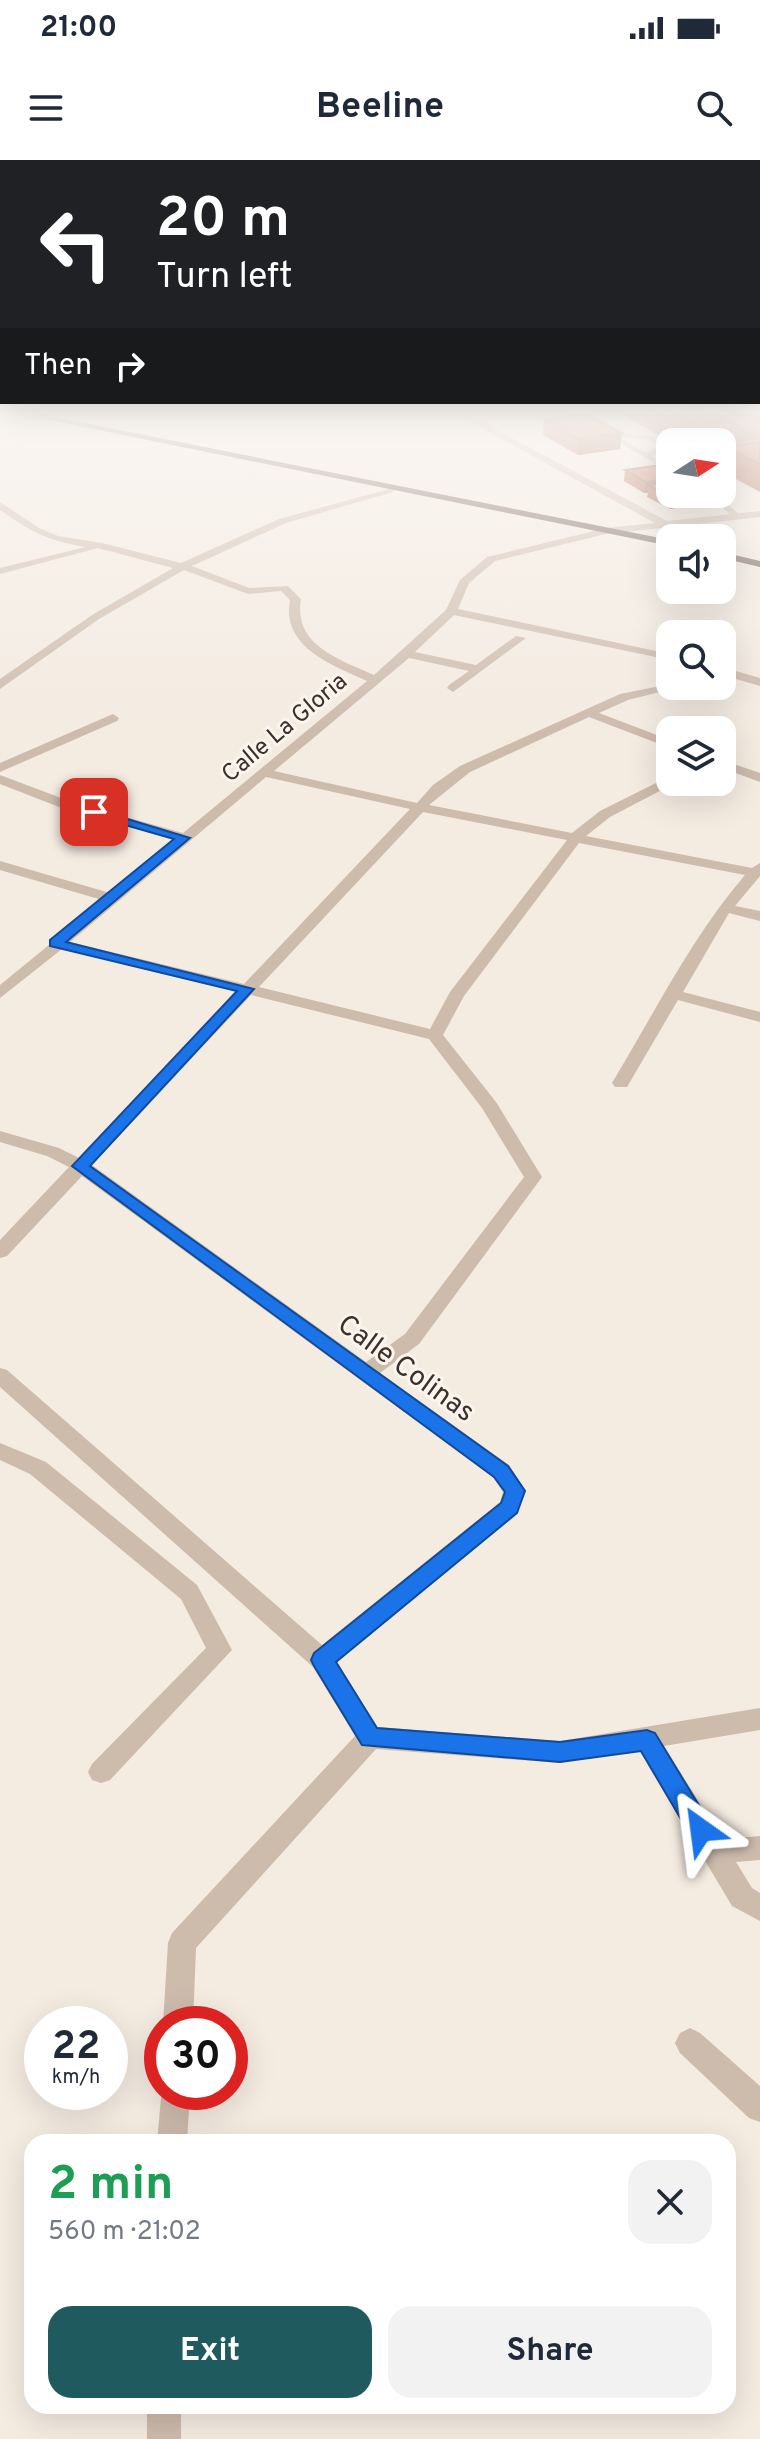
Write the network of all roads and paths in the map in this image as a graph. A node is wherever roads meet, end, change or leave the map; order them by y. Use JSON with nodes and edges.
{"nodes":[{"id":1,"x":23,"y":521,"type":"edge"},
{"id":2,"x":287,"y":521,"type":"edge"},
{"id":3,"x":555,"y":521,"type":"edge"},
{"id":4,"x":660,"y":521,"type":"edge"},
{"id":5,"x":678,"y":521,"type":"edge"},
{"id":6,"x":663,"y":523,"type":"junction"},
{"id":7,"x":606,"y":531,"type":"junction"},
{"id":8,"x":656,"y":540,"type":"edge"},
{"id":9,"x":102,"y":546,"type":"junction"},
{"id":10,"x":736,"y":558,"type":"edge"},
{"id":11,"x":760,"y":564,"type":"edge"},
{"id":12,"x":179,"y":567,"type":"junction"},
{"id":13,"x":0,"y":571,"type":"edge"},
{"id":14,"x":451,"y":611,"type":"junction"},
{"id":15,"x":520,"y":638,"type":"dead end"},
{"id":16,"x":407,"y":654,"type":"junction"},
{"id":17,"x":656,"y":654,"type":"edge"},
{"id":18,"x":478,"y":669,"type":"junction"},
{"id":19,"x":736,"y":677,"type":"edge"},
{"id":20,"x":376,"y":680,"type":"junction"},
{"id":21,"x":760,"y":682,"type":"edge"},
{"id":22,"x":0,"y":685,"type":"edge"},
{"id":23,"x":453,"y":688,"type":"dead end"},
{"id":24,"x":656,"y":690,"type":"edge"},
{"id":25,"x":589,"y":713,"type":"junction"},
{"id":26,"x":113,"y":718,"type":"dead end"},
{"id":27,"x":656,"y":739,"type":"edge"},
{"id":28,"x":0,"y":768,"type":"edge"},
{"id":29,"x":736,"y":769,"type":"edge"},
{"id":30,"x":264,"y":773,"type":"junction"},
{"id":31,"x":760,"y":778,"type":"edge"},
{"id":32,"x":0,"y":779,"type":"edge"},
{"id":33,"x":656,"y":787,"type":"edge"},
{"id":34,"x":418,"y":807,"type":"junction"},
{"id":35,"x":578,"y":835,"type":"junction"},
{"id":36,"x":184,"y":838,"type":"junction"},
{"id":37,"x":0,"y":865,"type":"edge"},
{"id":38,"x":756,"y":869,"type":"edge"},
{"id":39,"x":110,"y":898,"type":"junction"},
{"id":40,"x":725,"y":908,"type":"junction"},
{"id":41,"x":760,"y":916,"type":"edge"},
{"id":42,"x":55,"y":943,"type":"junction"},
{"id":43,"x":247,"y":989,"type":"junction"},
{"id":44,"x":0,"y":993,"type":"edge"},
{"id":45,"x":672,"y":994,"type":"junction"},
{"id":46,"x":760,"y":1017,"type":"edge"},
{"id":47,"x":435,"y":1035,"type":"junction"},
{"id":48,"x":621,"y":1083,"type":"dead end"},
{"id":49,"x":0,"y":1136,"type":"edge"},
{"id":50,"x":81,"y":1166,"type":"junction"},
{"id":51,"x":0,"y":1252,"type":"edge"},
{"id":52,"x":367,"y":1372,"type":"junction"},
{"id":53,"x":0,"y":1375,"type":"edge"},
{"id":54,"x":0,"y":1451,"type":"edge"},
{"id":55,"x":322,"y":1660,"type":"junction"},
{"id":56,"x":760,"y":1719,"type":"edge"},
{"id":57,"x":370,"y":1738,"type":"junction"},
{"id":58,"x":647,"y":1740,"type":"junction"},
{"id":59,"x":101,"y":1772,"type":"dead end"},
{"id":60,"x":760,"y":1848,"type":"edge"},
{"id":61,"x":714,"y":1852,"type":"junction"},
{"id":62,"x":760,"y":1908,"type":"edge"},
{"id":63,"x":179,"y":2006,"type":"edge"},
{"id":64,"x":690,"y":2043,"type":"dead end"},
{"id":65,"x":760,"y":2107,"type":"edge"},
{"id":66,"x":174,"y":2110,"type":"edge"},
{"id":67,"x":172,"y":2134,"type":"edge"},
{"id":68,"x":164,"y":2414,"type":"edge"},
{"id":69,"x":164,"y":2439,"type":"edge"}],
"edges":[{"from":1,"to":9,"type":"street"},
{"from":2,"to":12,"type":"street"},
{"from":3,"to":7,"type":"highway"},
{"from":4,"to":6,"type":"street"},
{"from":5,"to":6,"type":"street","name":"Calle La Gloria"},
{"from":6,"to":7,"type":"street","name":"Calle La Gloria"},
{"from":7,"to":8,"type":"highway"},
{"from":7,"to":14,"type":"street","name":"Calle La Gloria"},
{"from":9,"to":12,"type":"street"},
{"from":9,"to":13,"type":"street"},
{"from":10,"to":11,"type":"highway"},
{"from":12,"to":20,"type":"street"},
{"from":12,"to":22,"type":"street"},
{"from":14,"to":16,"type":"street","name":"Calle La Gloria"},
{"from":14,"to":17,"type":"street"},
{"from":15,"to":18,"type":"street"},
{"from":16,"to":18,"type":"street"},
{"from":16,"to":20,"type":"street","name":"Calle La Gloria"},
{"from":18,"to":23,"type":"street"},
{"from":19,"to":21,"type":"street"},
{"from":20,"to":30,"type":"street","name":"Calle La Gloria"},
{"from":24,"to":25,"type":"street"},
{"from":25,"to":27,"type":"street"},
{"from":25,"to":34,"type":"street"},
{"from":26,"to":28,"type":"street"},
{"from":29,"to":31,"type":"street"},
{"from":30,"to":34,"type":"street"},
{"from":30,"to":36,"type":"street","name":"Calle La Gloria"},
{"from":32,"to":36,"type":"street"},
{"from":33,"to":35,"type":"street"},
{"from":34,"to":35,"type":"street"},
{"from":34,"to":43,"type":"street"},
{"from":35,"to":38,"type":"street"},
{"from":35,"to":47,"type":"street"},
{"from":36,"to":39,"type":"street","name":"Calle La Gloria"},
{"from":37,"to":39,"type":"street"},
{"from":38,"to":40,"type":"street"},
{"from":39,"to":42,"type":"street","name":"Calle La Gloria"},
{"from":40,"to":41,"type":"street"},
{"from":40,"to":45,"type":"street"},
{"from":42,"to":43,"type":"street"},
{"from":42,"to":44,"type":"street","name":"Calle La Gloria"},
{"from":43,"to":47,"type":"street"},
{"from":43,"to":50,"type":"street"},
{"from":45,"to":46,"type":"street"},
{"from":45,"to":48,"type":"street"},
{"from":47,"to":52,"type":"street"},
{"from":49,"to":50,"type":"street","name":"Calle Colinas"},
{"from":50,"to":51,"type":"street"},
{"from":50,"to":52,"type":"street","name":"Calle Colinas"},
{"from":52,"to":55,"type":"street","name":"Calle Colinas"},
{"from":53,"to":55,"type":"street"},
{"from":54,"to":59,"type":"street"},
{"from":55,"to":57,"type":"street"},
{"from":56,"to":58,"type":"street"},
{"from":57,"to":58,"type":"street"},
{"from":57,"to":63,"type":"street"},
{"from":58,"to":61,"type":"street"},
{"from":60,"to":61,"type":"street"},
{"from":61,"to":62,"type":"street"},
{"from":64,"to":65,"type":"street"},
{"from":66,"to":67,"type":"street"},
{"from":68,"to":69,"type":"street"}]}
